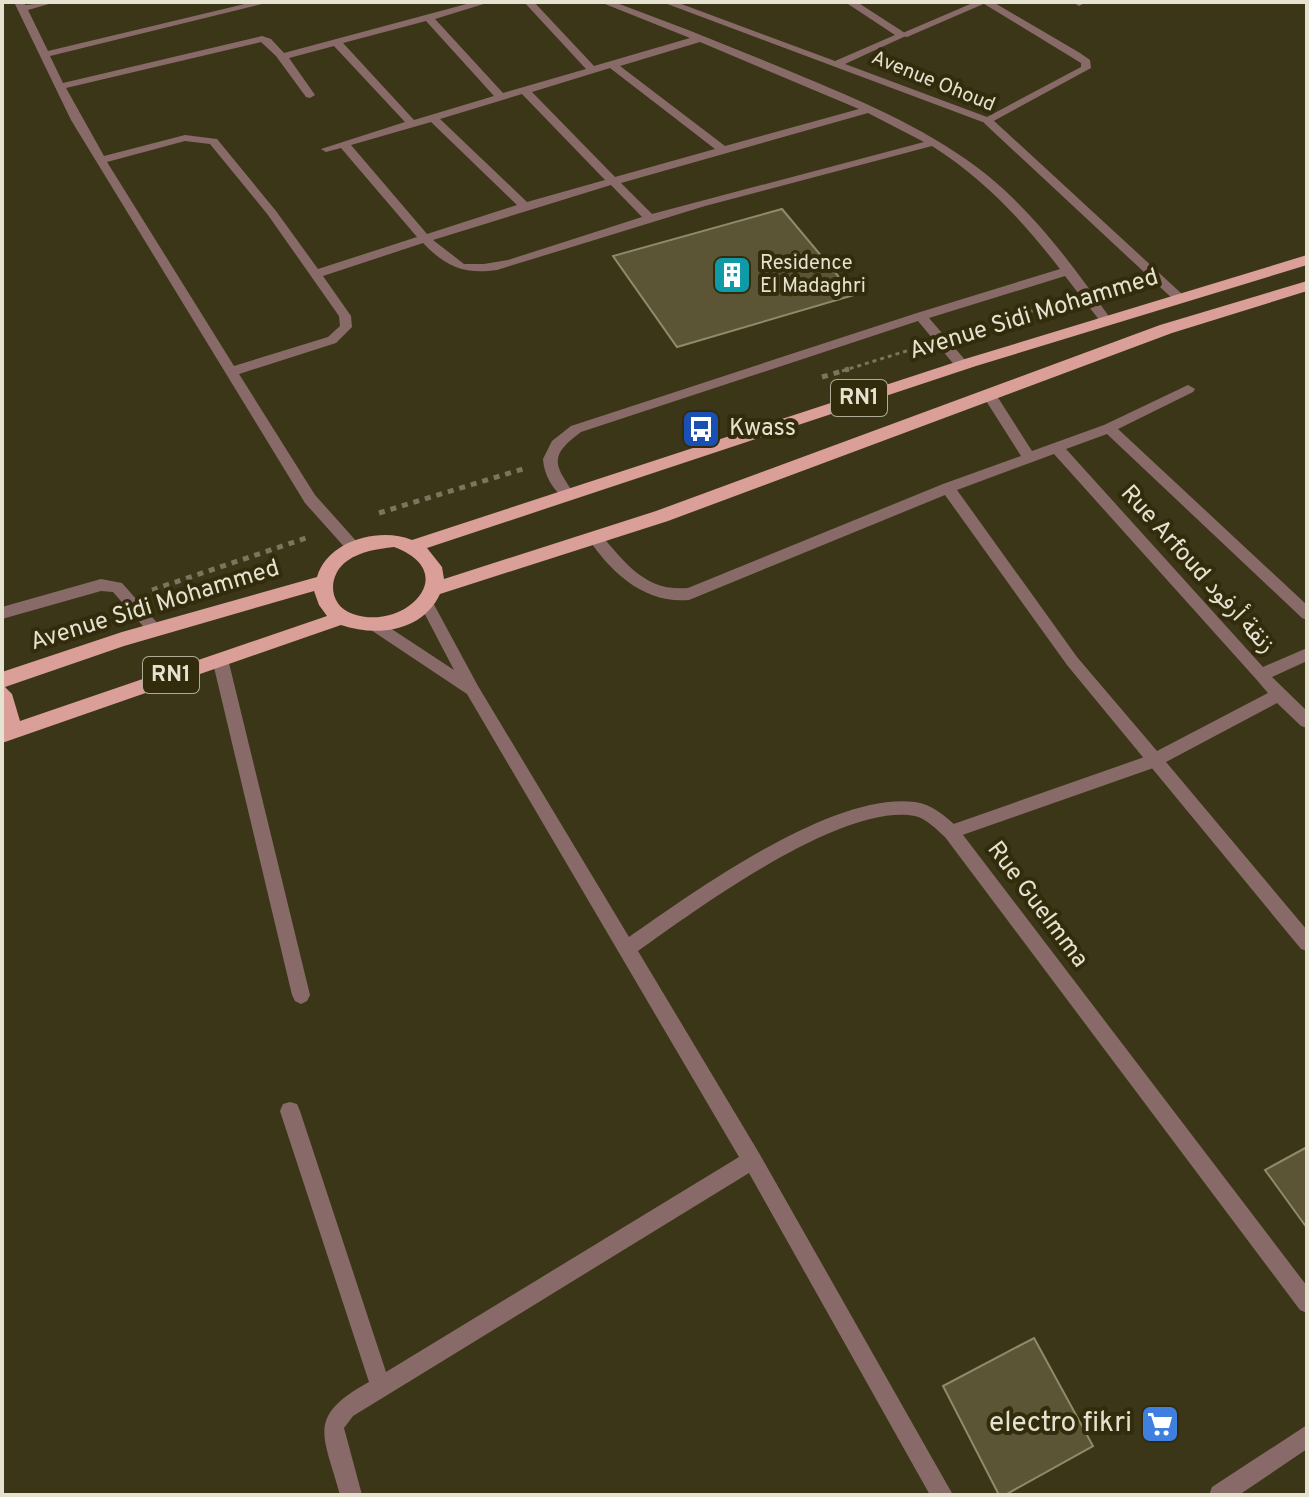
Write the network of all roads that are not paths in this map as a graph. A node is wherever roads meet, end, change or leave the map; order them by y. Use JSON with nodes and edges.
{"nodes":[{"id":1,"x":51,"y":2,"type":"edge"},
{"id":2,"x":265,"y":2,"type":"edge"},
{"id":3,"x":485,"y":2,"type":"edge"},
{"id":4,"x":529,"y":2,"type":"edge"},
{"id":5,"x":605,"y":2,"type":"edge"},
{"id":6,"x":667,"y":2,"type":"edge"},
{"id":7,"x":850,"y":2,"type":"edge"},
{"id":8,"x":984,"y":2,"type":"edge"},
{"id":9,"x":21,"y":5,"type":"edge"},
{"id":10,"x":428,"y":17,"type":"junction"},
{"id":11,"x":903,"y":35,"type":"junction"},
{"id":12,"x":702,"y":38,"type":"junction"},
{"id":13,"x":335,"y":41,"type":"junction"},
{"id":14,"x":43,"y":55,"type":"junction"},
{"id":15,"x":280,"y":57,"type":"junction"},
{"id":16,"x":839,"y":63,"type":"junction"},
{"id":17,"x":614,"y":66,"type":"junction"},
{"id":18,"x":593,"y":71,"type":"junction"},
{"id":19,"x":58,"y":87,"type":"junction"},
{"id":20,"x":525,"y":91,"type":"junction"},
{"id":21,"x":310,"y":95,"type":"dead end"},
{"id":22,"x":501,"y":97,"type":"junction"},
{"id":23,"x":869,"y":109,"type":"junction"},
{"id":24,"x":433,"y":118,"type":"junction"},
{"id":25,"x":988,"y":121,"type":"junction"},
{"id":26,"x":412,"y":124,"type":"junction"},
{"id":27,"x":936,"y":142,"type":"junction"},
{"id":28,"x":344,"y":144,"type":"junction"},
{"id":29,"x":326,"y":149,"type":"dead end"},
{"id":30,"x":723,"y":150,"type":"junction"},
{"id":31,"x":102,"y":160,"type":"junction"},
{"id":32,"x":612,"y":181,"type":"junction"},
{"id":33,"x":525,"y":206,"type":"junction"},
{"id":34,"x":648,"y":217,"type":"junction"},
{"id":35,"x":424,"y":237,"type":"junction"},
{"id":36,"x":1307,"y":260,"type":"edge"},
{"id":37,"x":1068,"y":271,"type":"junction"},
{"id":38,"x":315,"y":274,"type":"junction"},
{"id":39,"x":1307,"y":286,"type":"edge"},
{"id":40,"x":1178,"y":297,"type":"junction"},
{"id":41,"x":921,"y":316,"type":"junction"},
{"id":42,"x":1104,"y":318,"type":"junction"},
{"id":43,"x":961,"y":364,"type":"junction"},
{"id":44,"x":233,"y":371,"type":"junction"},
{"id":45,"x":1188,"y":389,"type":"dead end"},
{"id":46,"x":990,"y":396,"type":"junction"},
{"id":47,"x":1109,"y":428,"type":"junction"},
{"id":48,"x":1056,"y":447,"type":"junction"},
{"id":49,"x":1029,"y":457,"type":"junction"},
{"id":50,"x":948,"y":488,"type":"junction"},
{"id":51,"x":568,"y":495,"type":"junction"},
{"id":52,"x":595,"y":538,"type":"junction"},
{"id":53,"x":413,"y":546,"type":"junction"},
{"id":54,"x":353,"y":547,"type":"junction"},
{"id":55,"x":323,"y":582,"type":"junction"},
{"id":56,"x":430,"y":596,"type":"junction"},
{"id":57,"x":2,"y":613,"type":"edge"},
{"id":58,"x":1307,"y":614,"type":"edge"},
{"id":59,"x":341,"y":618,"type":"junction"},
{"id":60,"x":376,"y":626,"type":"junction"},
{"id":61,"x":154,"y":629,"type":"junction"},
{"id":62,"x":1307,"y":654,"type":"edge"},
{"id":63,"x":220,"y":659,"type":"junction"},
{"id":64,"x":1261,"y":675,"type":"junction"},
{"id":65,"x":2,"y":680,"type":"edge"},
{"id":66,"x":473,"y":690,"type":"junction"},
{"id":67,"x":2,"y":694,"type":"edge"},
{"id":68,"x":1279,"y":695,"type":"junction"},
{"id":69,"x":1307,"y":721,"type":"edge"},
{"id":70,"x":7,"y":733,"type":"edge"},
{"id":71,"x":1153,"y":761,"type":"junction"},
{"id":72,"x":951,"y":832,"type":"junction"},
{"id":73,"x":1307,"y":943,"type":"edge"},
{"id":74,"x":627,"y":948,"type":"junction"},
{"id":75,"x":301,"y":995,"type":"dead end"},
{"id":76,"x":290,"y":1111,"type":"dead end"},
{"id":77,"x":752,"y":1160,"type":"junction"},
{"id":78,"x":1307,"y":1303,"type":"edge"},
{"id":79,"x":381,"y":1387,"type":"junction"},
{"id":80,"x":1307,"y":1436,"type":"edge"},
{"id":81,"x":1231,"y":1492,"type":"edge"},
{"id":82,"x":351,"y":1495,"type":"edge"},
{"id":83,"x":942,"y":1495,"type":"edge"}],
"edges":[{"from":1,"to":9,"type":"street"},
{"from":2,"to":14,"type":"street"},
{"from":3,"to":10,"type":"street"},
{"from":4,"to":18,"type":"street"},
{"from":5,"to":12,"type":"street"},
{"from":6,"to":16,"type":"street","name":"Avenue Ohoud"},
{"from":7,"to":11,"type":"street"},
{"from":8,"to":11,"type":"street"},
{"from":8,"to":25,"type":"street"},
{"from":9,"to":14,"type":"street"},
{"from":10,"to":13,"type":"street"},
{"from":10,"to":22,"type":"street"},
{"from":11,"to":16,"type":"street"},
{"from":12,"to":17,"type":"street"},
{"from":12,"to":23,"type":"street"},
{"from":13,"to":15,"type":"street"},
{"from":13,"to":26,"type":"street"},
{"from":14,"to":19,"type":"street"},
{"from":15,"to":19,"type":"street"},
{"from":15,"to":21,"type":"street"},
{"from":16,"to":25,"type":"street","name":"Avenue Ohoud"},
{"from":17,"to":18,"type":"street"},
{"from":17,"to":30,"type":"street"},
{"from":18,"to":20,"type":"street"},
{"from":19,"to":31,"type":"street"},
{"from":20,"to":22,"type":"street"},
{"from":20,"to":32,"type":"street"},
{"from":22,"to":24,"type":"street"},
{"from":23,"to":27,"type":"street"},
{"from":23,"to":30,"type":"street"},
{"from":24,"to":26,"type":"street"},
{"from":24,"to":33,"type":"street"},
{"from":25,"to":40,"type":"street","name":"Avenue Ohoud"},
{"from":26,"to":28,"type":"street"},
{"from":27,"to":34,"type":"street"},
{"from":27,"to":37,"type":"street"},
{"from":28,"to":29,"type":"street"},
{"from":28,"to":35,"type":"street"},
{"from":30,"to":32,"type":"street"},
{"from":31,"to":38,"type":"street"},
{"from":31,"to":44,"type":"street"},
{"from":32,"to":33,"type":"street"},
{"from":32,"to":34,"type":"street"},
{"from":33,"to":35,"type":"street"},
{"from":34,"to":35,"type":"street"},
{"from":35,"to":38,"type":"street"},
{"from":36,"to":40,"type":"main road","name":"Avenue Sidi Mohammed","number":"RN1"},
{"from":37,"to":41,"type":"street"},
{"from":37,"to":42,"type":"street"},
{"from":38,"to":44,"type":"street"},
{"from":39,"to":46,"type":"main road","number":"RN1"},
{"from":40,"to":42,"type":"main road","name":"Avenue Sidi Mohammed","number":"RN1"},
{"from":41,"to":43,"type":"street"},
{"from":41,"to":51,"type":"street"},
{"from":42,"to":43,"type":"main road","name":"Avenue Sidi Mohammed","number":"RN1"},
{"from":43,"to":51,"type":"main road","name":"Avenue Sidi Mohammed","number":"RN1"},
{"from":44,"to":54,"type":"street"},
{"from":45,"to":47,"type":"street"},
{"from":46,"to":49,"type":"street"},
{"from":46,"to":52,"type":"main road","number":"RN1"},
{"from":47,"to":48,"type":"street"},
{"from":47,"to":58,"type":"street"},
{"from":48,"to":49,"type":"street"},
{"from":48,"to":64,"type":"street","name":"Rue Arfoud زنقة أرفود"},
{"from":49,"to":50,"type":"street"},
{"from":50,"to":52,"type":"street"},
{"from":50,"to":71,"type":"street"},
{"from":51,"to":53,"type":"main road","name":"Avenue Sidi Mohammed","number":"RN1"},
{"from":52,"to":56,"type":"main road","number":"RN1"},
{"from":53,"to":54,"type":"main road","number":"RN1"},
{"from":53,"to":56,"type":"main road"},
{"from":54,"to":55,"type":"main road"},
{"from":55,"to":59,"type":"main road"},
{"from":55,"to":61,"type":"main road","name":"Avenue Sidi Mohammed","number":"RN1"},
{"from":56,"to":60,"type":"main road","number":"RN1"},
{"from":56,"to":66,"type":"street"},
{"from":57,"to":61,"type":"street"},
{"from":59,"to":60,"type":"main road"},
{"from":59,"to":63,"type":"main road","number":"RN1"},
{"from":60,"to":66,"type":"street"},
{"from":61,"to":65,"type":"main road","name":"Avenue Sidi Mohammed","number":"RN1"},
{"from":62,"to":64,"type":"street"},
{"from":63,"to":70,"type":"main road","number":"RN1"},
{"from":63,"to":75,"type":"street"},
{"from":64,"to":68,"type":"street","name":"Rue Arfoud زنقة أرفود"},
{"from":66,"to":74,"type":"street"},
{"from":67,"to":70,"type":"main road"},
{"from":68,"to":69,"type":"street","name":"Rue Arfoud زنقة أرفود"},
{"from":68,"to":71,"type":"street"},
{"from":71,"to":72,"type":"street"},
{"from":71,"to":73,"type":"street"},
{"from":72,"to":74,"type":"street","name":"Rue Guelmma"},
{"from":72,"to":78,"type":"street","name":"Rue Guelmma"},
{"from":74,"to":77,"type":"street"},
{"from":76,"to":79,"type":"street"},
{"from":77,"to":79,"type":"street"},
{"from":77,"to":83,"type":"street"},
{"from":79,"to":82,"type":"street"},
{"from":80,"to":81,"type":"street"}]}
